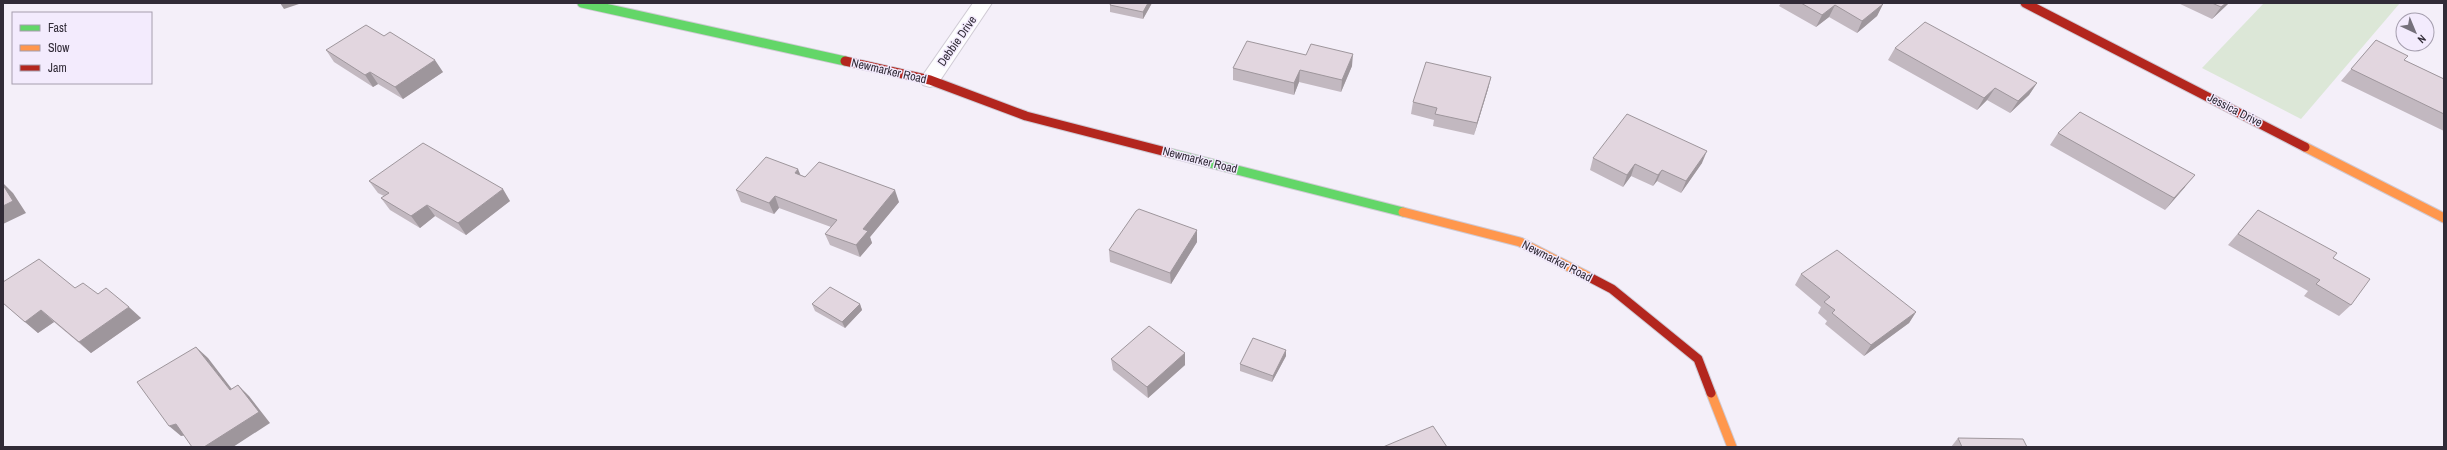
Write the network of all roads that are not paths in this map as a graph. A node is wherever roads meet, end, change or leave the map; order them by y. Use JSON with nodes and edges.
{"nodes":[{"id":1,"x":582,"y":3,"type":"edge"},
{"id":2,"x":984,"y":3,"type":"edge"},
{"id":3,"x":2025,"y":3,"type":"edge"},
{"id":4,"x":930,"y":80,"type":"junction"},
{"id":5,"x":2444,"y":218,"type":"edge"},
{"id":6,"x":1732,"y":447,"type":"edge"}],
"edges":[{"from":1,"to":4,"type":"street","name":"Newmarker Road"},
{"from":2,"to":4,"type":"street","name":"Debbie Drive"},
{"from":3,"to":5,"type":"street","name":"Jessica Drive"},
{"from":4,"to":6,"type":"street","name":"Newmarker Road"}]}
